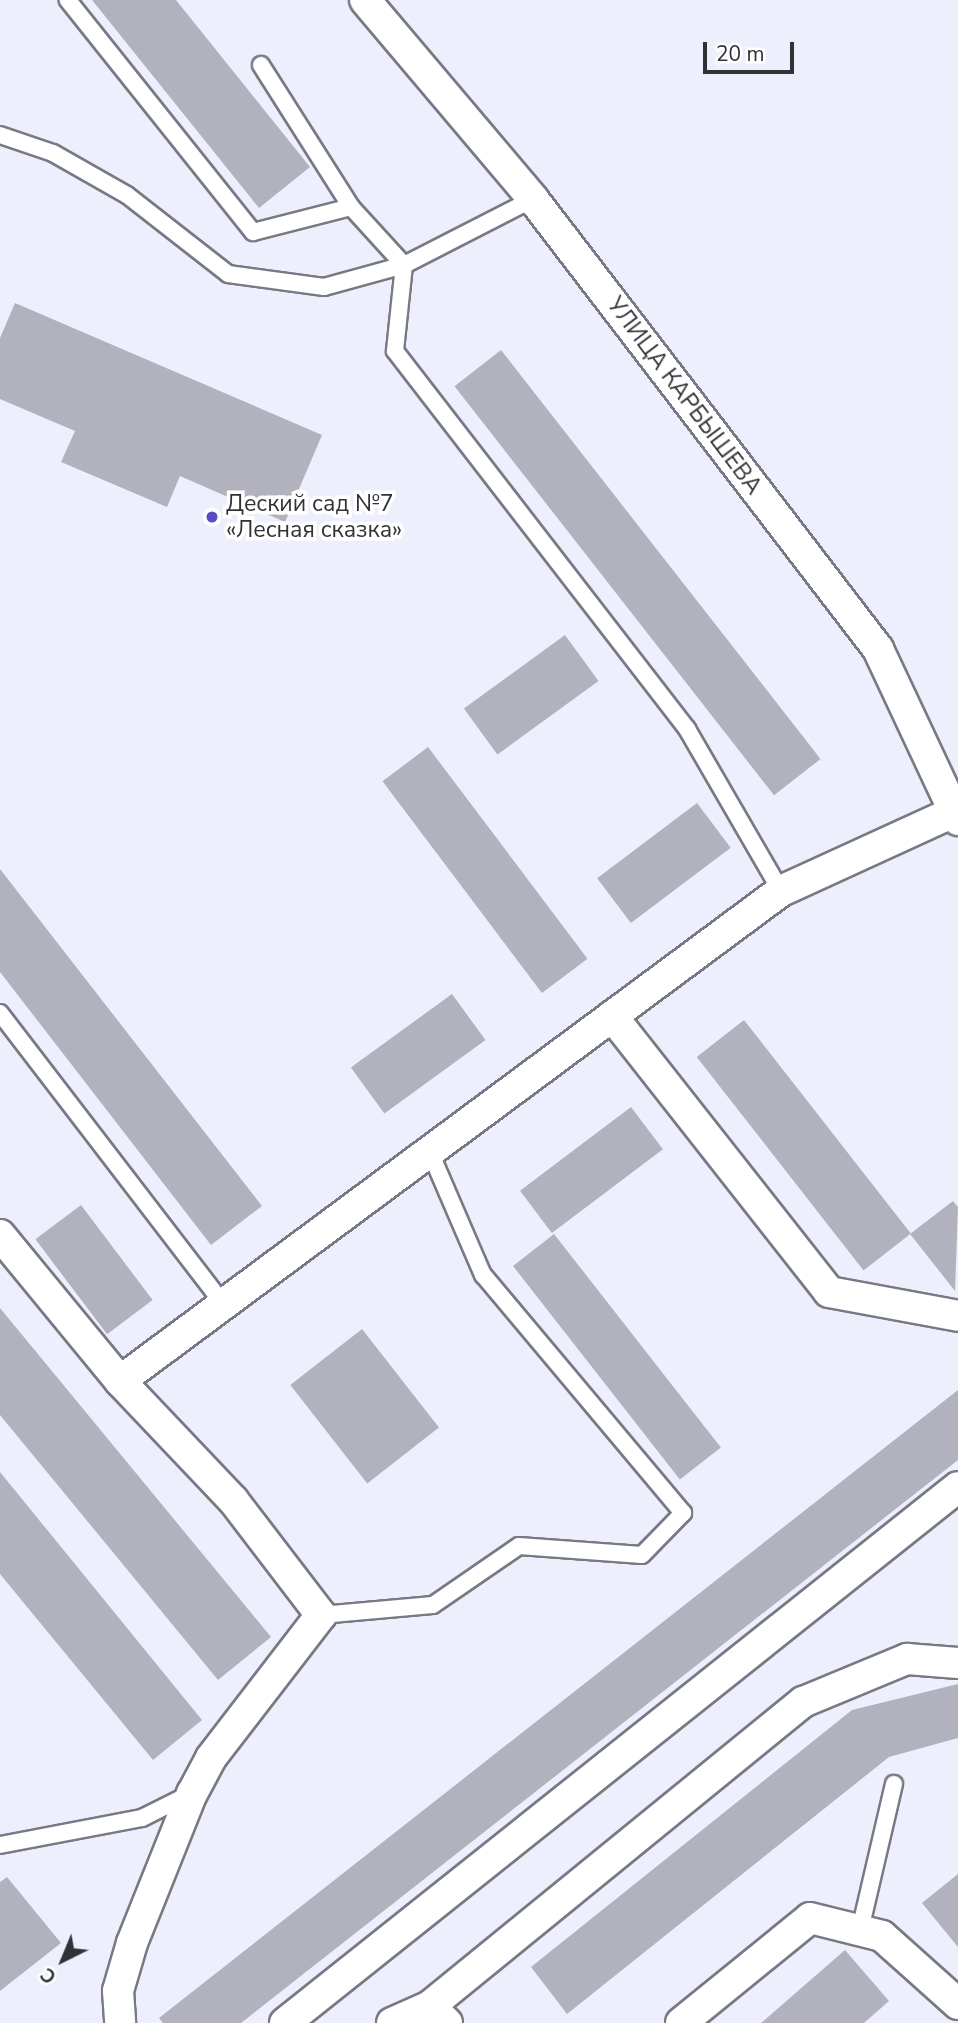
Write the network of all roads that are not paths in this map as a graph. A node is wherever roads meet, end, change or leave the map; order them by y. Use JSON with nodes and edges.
{"nodes":[{"id":1,"x":68,"y":0,"type":"edge"},
{"id":2,"x":373,"y":3,"type":"edge"},
{"id":3,"x":261,"y":65,"type":"dead end"},
{"id":4,"x":0,"y":135,"type":"edge"},
{"id":5,"x":533,"y":199,"type":"junction"},
{"id":6,"x":351,"y":207,"type":"junction"},
{"id":7,"x":404,"y":265,"type":"junction"},
{"id":8,"x":956,"y":814,"type":"edge"},
{"id":9,"x":781,"y":891,"type":"junction"},
{"id":10,"x":0,"y":1013,"type":"edge"},
{"id":11,"x":612,"y":1016,"type":"junction"},
{"id":12,"x":430,"y":1152,"type":"junction"},
{"id":13,"x":0,"y":1235,"type":"edge"},
{"id":14,"x":225,"y":1305,"type":"junction"},
{"id":15,"x":958,"y":1316,"type":"edge"},
{"id":16,"x":120,"y":1381,"type":"junction"},
{"id":17,"x":958,"y":1487,"type":"edge"},
{"id":18,"x":321,"y":1615,"type":"junction"},
{"id":19,"x":958,"y":1663,"type":"edge"},
{"id":20,"x":894,"y":1784,"type":"dead end"},
{"id":21,"x":192,"y":1793,"type":"junction"},
{"id":22,"x":0,"y":1845,"type":"edge"},
{"id":23,"x":860,"y":1930,"type":"junction"},
{"id":24,"x":958,"y":2004,"type":"edge"},
{"id":25,"x":439,"y":2015,"type":"edge"},
{"id":26,"x":120,"y":2023,"type":"edge"},
{"id":27,"x":285,"y":2023,"type":"edge"},
{"id":28,"x":392,"y":2023,"type":"edge"},
{"id":29,"x":681,"y":2023,"type":"edge"}],
"edges":[{"from":1,"to":6,"type":"lane"},
{"from":2,"to":5,"type":"street","name":"УЛИЦА КАРБЫШЕВА"},
{"from":3,"to":6,"type":"lane"},
{"from":4,"to":7,"type":"lane"},
{"from":5,"to":7,"type":"lane"},
{"from":5,"to":8,"type":"street","name":"УЛИЦА КАРБЫШЕВА"},
{"from":6,"to":7,"type":"lane"},
{"from":7,"to":9,"type":"lane"},
{"from":8,"to":9,"type":"street"},
{"from":9,"to":11,"type":"street"},
{"from":10,"to":14,"type":"lane"},
{"from":11,"to":12,"type":"street"},
{"from":11,"to":15,"type":"street"},
{"from":12,"to":14,"type":"street"},
{"from":12,"to":18,"type":"lane"},
{"from":13,"to":16,"type":"street"},
{"from":14,"to":16,"type":"street"},
{"from":16,"to":18,"type":"street"},
{"from":17,"to":27,"type":"street"},
{"from":18,"to":21,"type":"street"},
{"from":19,"to":25,"type":"street"},
{"from":20,"to":23,"type":"lane"},
{"from":21,"to":22,"type":"lane"},
{"from":21,"to":26,"type":"street"},
{"from":23,"to":24,"type":"street"},
{"from":23,"to":29,"type":"street"},
{"from":25,"to":28,"type":"street"}]}
